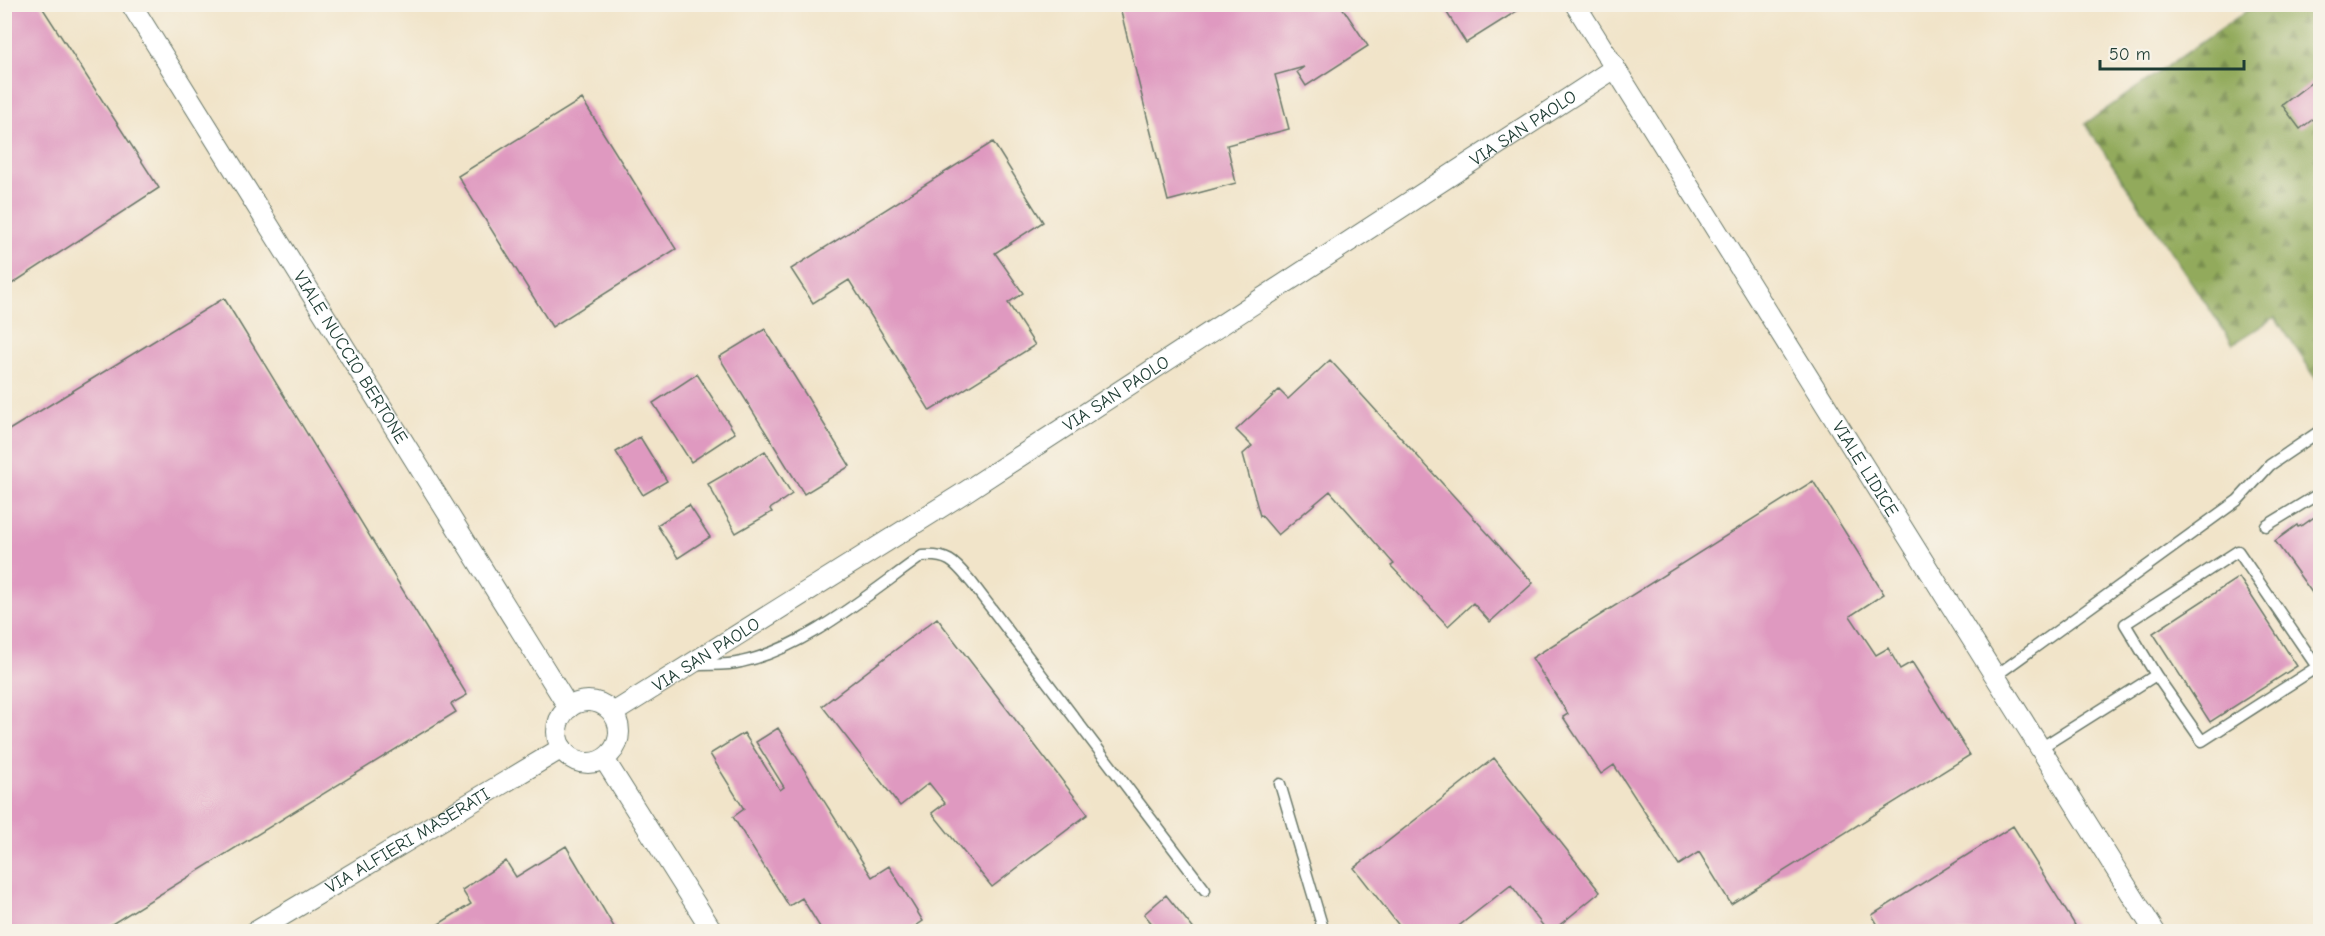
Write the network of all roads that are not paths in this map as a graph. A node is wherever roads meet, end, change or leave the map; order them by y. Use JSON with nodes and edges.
{"nodes":[{"id":1,"x":131,"y":4,"type":"edge"},
{"id":2,"x":1575,"y":4,"type":"edge"},
{"id":3,"x":1616,"y":68,"type":"junction"},
{"id":4,"x":2320,"y":431,"type":"edge"},
{"id":5,"x":2320,"y":493,"type":"edge"},
{"id":6,"x":2266,"y":526,"type":"dead end"},
{"id":7,"x":689,"y":665,"type":"junction"},
{"id":8,"x":2156,"y":675,"type":"junction"},
{"id":9,"x":1994,"y":678,"type":"junction"},
{"id":10,"x":569,"y":708,"type":"junction"},
{"id":11,"x":613,"y":713,"type":"junction"},
{"id":12,"x":562,"y":748,"type":"junction"},
{"id":13,"x":2039,"y":749,"type":"junction"},
{"id":14,"x":604,"y":759,"type":"junction"},
{"id":15,"x":1280,"y":784,"type":"dead end"},
{"id":16,"x":1205,"y":890,"type":"dead end"},
{"id":17,"x":255,"y":932,"type":"edge"},
{"id":18,"x":712,"y":932,"type":"edge"},
{"id":19,"x":1324,"y":932,"type":"edge"},
{"id":20,"x":2155,"y":932,"type":"edge"}],
"edges":[{"from":1,"to":10,"type":"street","name":"VIALE NUCCIO BERTONE"},
{"from":2,"to":3,"type":"street","name":"VIALE LIDICE"},
{"from":3,"to":7,"type":"street","name":"VIA SAN PAOLO"},
{"from":3,"to":9,"type":"street","name":"VIALE LIDICE"},
{"from":4,"to":9,"type":"lane"},
{"from":5,"to":6,"type":"lane"},
{"from":7,"to":11,"type":"street","name":"VIA SAN PAOLO"},
{"from":7,"to":16,"type":"lane"},
{"from":8,"to":8,"type":"lane"},
{"from":8,"to":13,"type":"lane"},
{"from":9,"to":13,"type":"street","name":"VIALE LIDICE"},
{"from":10,"to":11,"type":"street"},
{"from":10,"to":12,"type":"street"},
{"from":11,"to":14,"type":"street"},
{"from":12,"to":14,"type":"street"},
{"from":12,"to":17,"type":"street","name":"VIA ALFIERI MASERATI"},
{"from":13,"to":20,"type":"street","name":"VIALE LIDICE"},
{"from":14,"to":18,"type":"street"},
{"from":15,"to":19,"type":"lane"}]}
